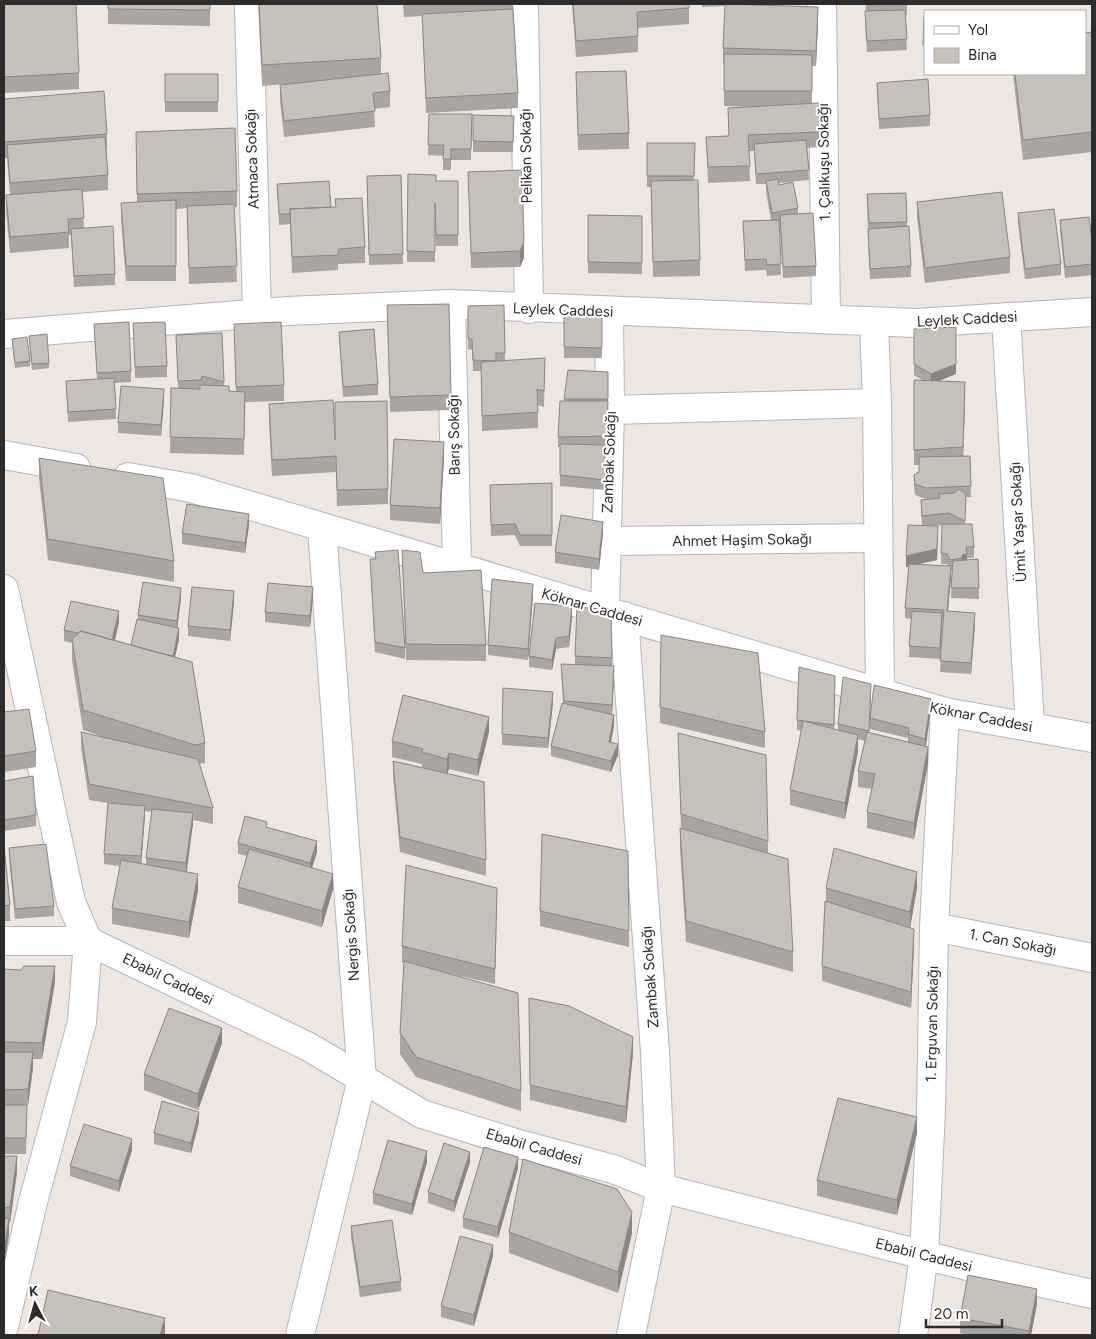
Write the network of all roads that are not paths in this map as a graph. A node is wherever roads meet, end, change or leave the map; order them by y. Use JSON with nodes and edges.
{"nodes":[{"id":1,"x":249,"y":4,"type":"edge"},
{"id":2,"x":524,"y":4,"type":"edge"},
{"id":3,"x":822,"y":4,"type":"edge"},
{"id":4,"x":451,"y":304,"type":"junction"},
{"id":5,"x":529,"y":309,"type":"junction"},
{"id":6,"x":609,"y":312,"type":"junction"},
{"id":7,"x":1092,"y":312,"type":"edge"},
{"id":8,"x":257,"y":315,"type":"junction"},
{"id":9,"x":1006,"y":318,"type":"junction"},
{"id":10,"x":826,"y":319,"type":"junction"},
{"id":11,"x":874,"y":322,"type":"junction"},
{"id":12,"x":4,"y":334,"type":"edge"},
{"id":13,"x":877,"y":403,"type":"junction"},
{"id":14,"x":610,"y":410,"type":"junction"},
{"id":15,"x":4,"y":455,"type":"edge"},
{"id":16,"x":322,"y":528,"type":"junction"},
{"id":17,"x":877,"y":538,"type":"junction"},
{"id":18,"x":606,"y":541,"type":"junction"},
{"id":19,"x":457,"y":566,"type":"junction"},
{"id":20,"x":4,"y":589,"type":"edge"},
{"id":21,"x":615,"y":614,"type":"junction"},
{"id":22,"x":880,"y":693,"type":"junction"},
{"id":23,"x":945,"y":712,"type":"junction"},
{"id":24,"x":1030,"y":726,"type":"junction"},
{"id":25,"x":1092,"y":738,"type":"edge"},
{"id":26,"x":934,"y":927,"type":"junction"},
{"id":27,"x":4,"y":941,"type":"edge"},
{"id":28,"x":88,"y":941,"type":"junction"},
{"id":29,"x":1092,"y":958,"type":"edge"},
{"id":30,"x":362,"y":1079,"type":"junction"},
{"id":31,"x":661,"y":1188,"type":"junction"},
{"id":32,"x":924,"y":1255,"type":"junction"},
{"id":33,"x":1092,"y":1294,"type":"edge"},
{"id":34,"x":4,"y":1327,"type":"edge"},
{"id":35,"x":300,"y":1335,"type":"edge"},
{"id":36,"x":631,"y":1335,"type":"edge"},
{"id":37,"x":913,"y":1335,"type":"edge"}],
"edges":[{"from":1,"to":8,"type":"street","name":"Atmaca Sokağı"},
{"from":2,"to":5,"type":"street","name":"Pelikan Sokağı"},
{"from":3,"to":10,"type":"street","name":"1. Çalıkuşu Sokağı"},
{"from":4,"to":5,"type":"street","name":"Leylek Caddesi"},
{"from":4,"to":8,"type":"street","name":"Leylek Caddesi"},
{"from":4,"to":19,"type":"street","name":"Barış Sokağı"},
{"from":5,"to":6,"type":"street","name":"Leylek Caddesi"},
{"from":6,"to":10,"type":"street","name":"Leylek Caddesi"},
{"from":6,"to":14,"type":"street","name":"Zambak Sokağı"},
{"from":7,"to":9,"type":"street","name":"Leylek Caddesi"},
{"from":8,"to":12,"type":"street","name":"Leylek Caddesi"},
{"from":9,"to":11,"type":"street","name":"Leylek Caddesi"},
{"from":9,"to":24,"type":"street","name":"Ümit Yaşar Sokağı"},
{"from":10,"to":11,"type":"street","name":"Leylek Caddesi"},
{"from":11,"to":13,"type":"street"},
{"from":13,"to":14,"type":"street"},
{"from":13,"to":17,"type":"street"},
{"from":14,"to":18,"type":"street","name":"Zambak Sokağı"},
{"from":15,"to":16,"type":"street","name":"Köknar Caddesi"},
{"from":16,"to":19,"type":"street","name":"Köknar Caddesi"},
{"from":16,"to":30,"type":"street","name":"Nergis Sokağı"},
{"from":17,"to":18,"type":"street","name":"Ahmet Haşim Sokağı"},
{"from":17,"to":22,"type":"street"},
{"from":18,"to":21,"type":"street","name":"Zambak Sokağı"},
{"from":19,"to":21,"type":"street","name":"Köknar Caddesi"},
{"from":20,"to":28,"type":"street"},
{"from":21,"to":22,"type":"street","name":"Köknar Caddesi"},
{"from":21,"to":31,"type":"street","name":"Zambak Sokağı"},
{"from":22,"to":23,"type":"street","name":"Köknar Caddesi"},
{"from":23,"to":24,"type":"street","name":"Köknar Caddesi"},
{"from":23,"to":26,"type":"street","name":"1. Erguvan Sokağı"},
{"from":24,"to":25,"type":"street","name":"Köknar Caddesi"},
{"from":26,"to":29,"type":"street","name":"1. Can Sokağı"},
{"from":26,"to":32,"type":"street","name":"1. Erguvan Sokağı"},
{"from":27,"to":28,"type":"street","name":"Ebabil Caddesi"},
{"from":28,"to":30,"type":"street","name":"Ebabil Caddesi"},
{"from":28,"to":34,"type":"street"},
{"from":30,"to":31,"type":"street","name":"Ebabil Caddesi"},
{"from":30,"to":35,"type":"street","name":"Nergis Sokağı"},
{"from":31,"to":32,"type":"street","name":"Ebabil Caddesi"},
{"from":31,"to":36,"type":"street","name":"Zambak Sokağı"},
{"from":32,"to":33,"type":"street","name":"Ebabil Caddesi"},
{"from":32,"to":37,"type":"street","name":"1. Erguvan Sokağı"}]}
